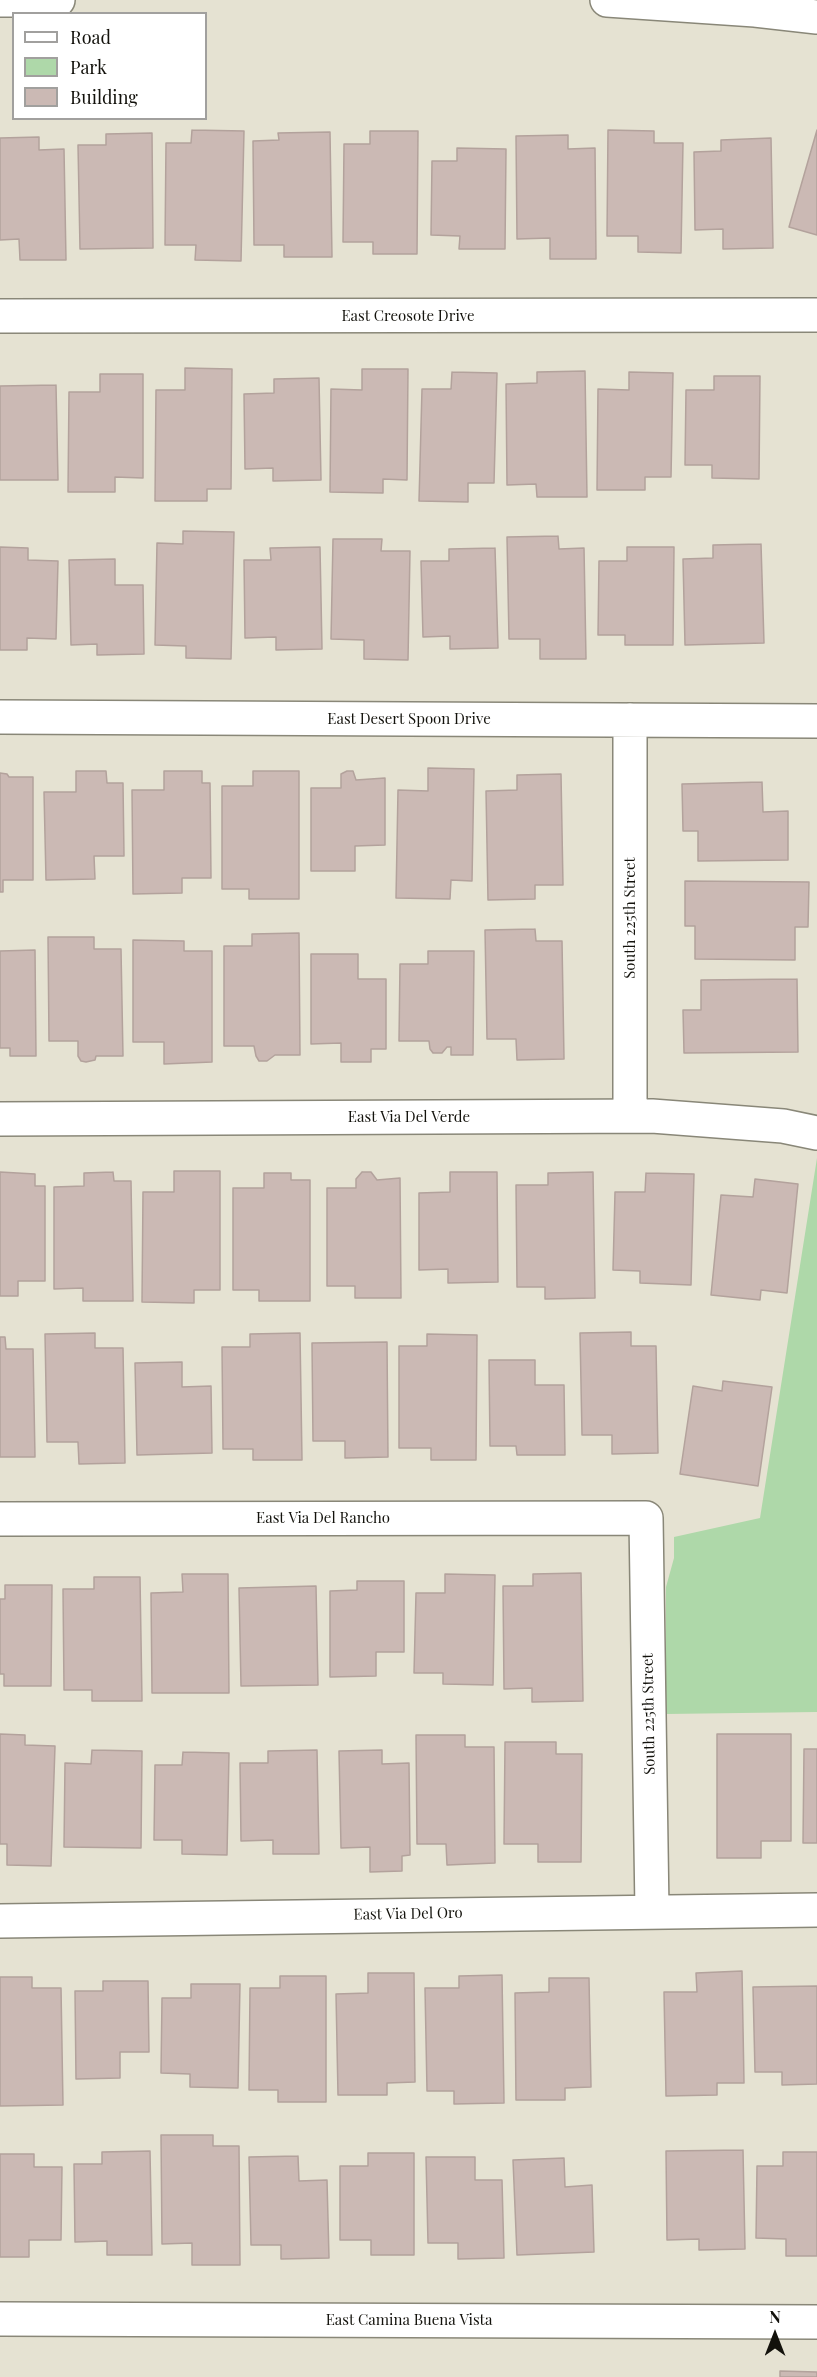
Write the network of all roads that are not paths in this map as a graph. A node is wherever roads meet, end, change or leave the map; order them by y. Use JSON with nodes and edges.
{"nodes":[{"id":1,"x":0,"y":0,"type":"edge"},
{"id":2,"x":58,"y":0,"type":"edge"},
{"id":3,"x":608,"y":0,"type":"edge"},
{"id":4,"x":817,"y":17,"type":"edge"},
{"id":5,"x":817,"y":315,"type":"edge"},
{"id":6,"x":0,"y":316,"type":"edge"},
{"id":7,"x":0,"y":717,"type":"edge"},
{"id":8,"x":630,"y":720,"type":"junction"},
{"id":9,"x":817,"y":721,"type":"edge"},
{"id":10,"x":630,"y":1116,"type":"junction"},
{"id":11,"x":0,"y":1119,"type":"edge"},
{"id":12,"x":817,"y":1132,"type":"edge"},
{"id":13,"x":646,"y":1518,"type":"joint"},
{"id":14,"x":0,"y":1519,"type":"edge"},
{"id":15,"x":817,"y":1910,"type":"edge"},
{"id":16,"x":652,"y":1911,"type":"junction"},
{"id":17,"x":0,"y":1921,"type":"edge"},
{"id":18,"x":0,"y":2319,"type":"edge"},
{"id":19,"x":817,"y":2322,"type":"edge"}],
"edges":[{"from":1,"to":2,"type":"street"},
{"from":3,"to":4,"type":"street"},
{"from":5,"to":6,"type":"street","name":"East Creosote Drive"},
{"from":7,"to":8,"type":"street","name":"East Desert Spoon Drive"},
{"from":8,"to":9,"type":"street","name":"East Desert Spoon Drive"},
{"from":8,"to":10,"type":"street","name":"South 225th Street"},
{"from":10,"to":11,"type":"street","name":"East Via Del Verde"},
{"from":10,"to":12,"type":"street","name":"East Via Del Verde"},
{"from":13,"to":14,"type":"street","name":"East Via Del Rancho"},
{"from":13,"to":16,"type":"street","name":"South 225th Street"},
{"from":15,"to":16,"type":"street","name":"East Via Del Oro"},
{"from":16,"to":17,"type":"street","name":"East Via Del Oro"},
{"from":18,"to":19,"type":"street","name":"East Camina Buena Vista"}]}
